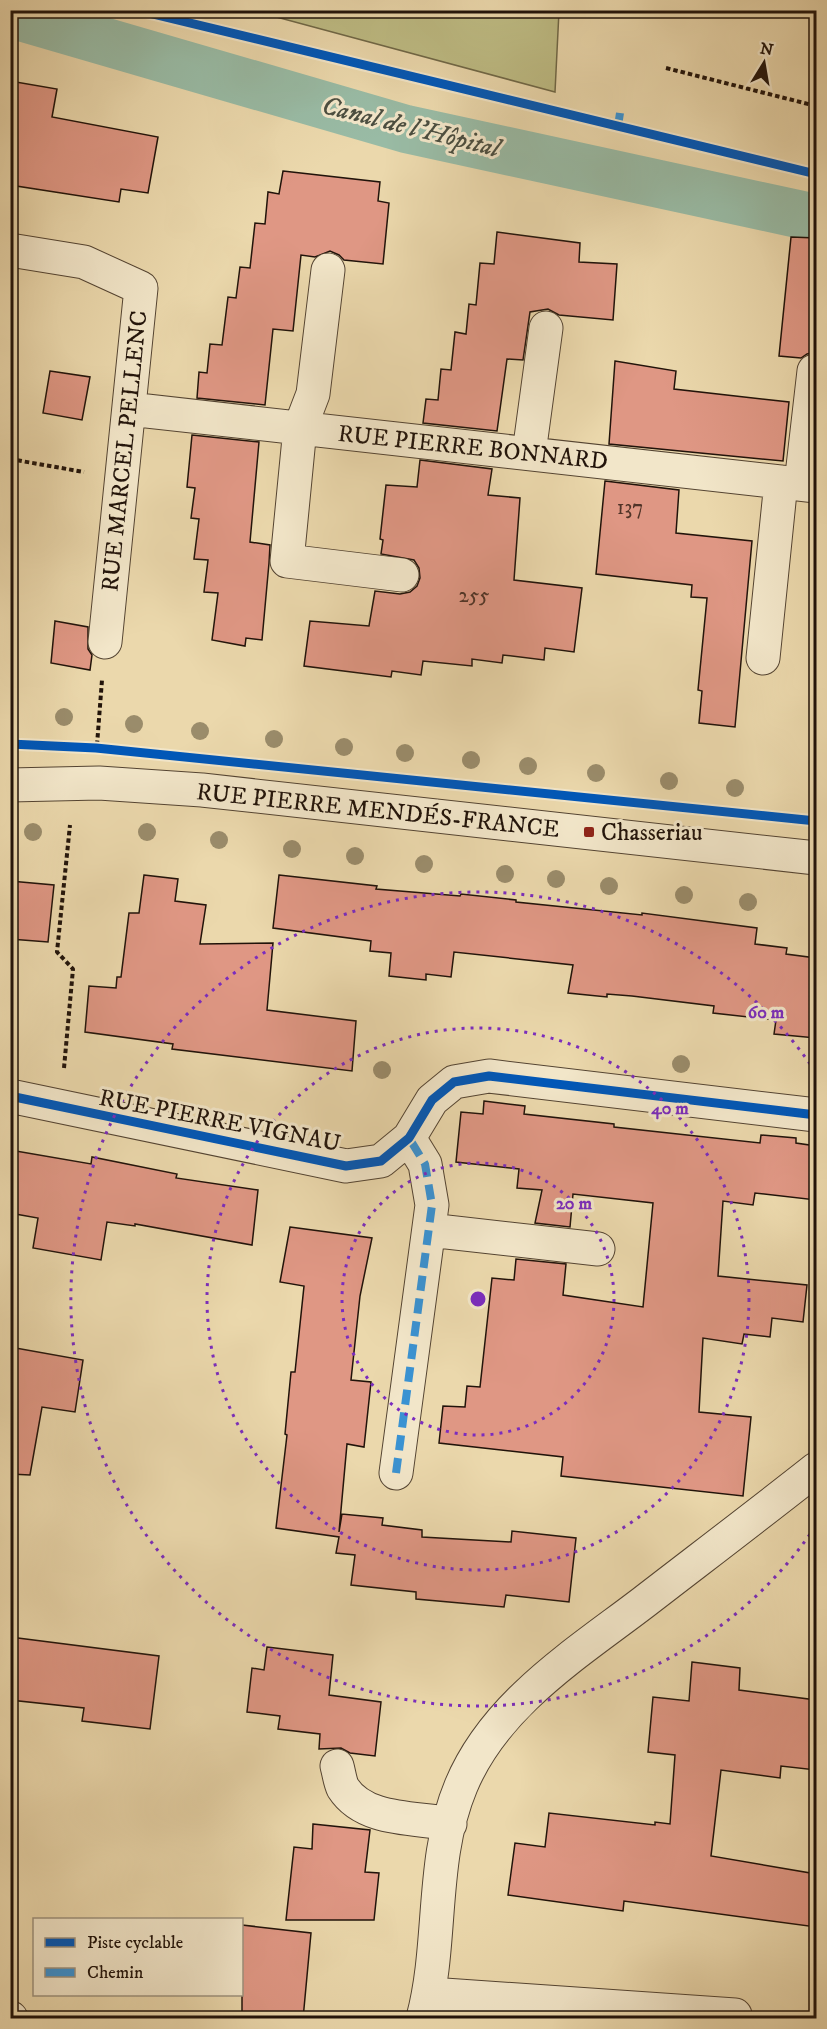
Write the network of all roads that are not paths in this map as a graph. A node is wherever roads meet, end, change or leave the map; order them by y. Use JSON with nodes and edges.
{"nodes":[{"id":1,"x":10,"y":250,"type":"edge"},
{"id":2,"x":328,"y":270,"type":"dead end"},
{"id":3,"x":546,"y":328,"type":"dead end"},
{"id":4,"x":814,"y":370,"type":"dead end"},
{"id":5,"x":129,"y":409,"type":"junction"},
{"id":6,"x":300,"y":428,"type":"junction"},
{"id":7,"x":529,"y":453,"type":"junction"},
{"id":8,"x":800,"y":484,"type":"edge"},
{"id":9,"x":402,"y":575,"type":"dead end"},
{"id":10,"x":105,"y":642,"type":"road end"},
{"id":11,"x":763,"y":658,"type":"dead end"},
{"id":12,"x":10,"y":785,"type":"edge"},
{"id":13,"x":816,"y":858,"type":"edge"},
{"id":14,"x":10,"y":1096,"type":"edge"},
{"id":15,"x":816,"y":1114,"type":"edge"},
{"id":16,"x":409,"y":1138,"type":"junction"},
{"id":17,"x":429,"y":1230,"type":"junction"},
{"id":18,"x":598,"y":1249,"type":"dead end"},
{"id":19,"x":816,"y":1469,"type":"edge"},
{"id":20,"x":396,"y":1473,"type":"dead end"},
{"id":21,"x":337,"y":1766,"type":"dead end"},
{"id":22,"x":450,"y":1824,"type":"junction"},
{"id":23,"x":427,"y":2006,"type":"edge"},
{"id":24,"x":735,"y":2019,"type":"edge"}],
"edges":[{"from":1,"to":5,"type":"street","name":"RUE MARCEL PELLENC"},
{"from":2,"to":6,"type":"street"},
{"from":3,"to":7,"type":"street"},
{"from":4,"to":8,"type":"street"},
{"from":5,"to":6,"type":"street","name":"RUE PIERRE BONNARD"},
{"from":5,"to":10,"type":"street","name":"RUE MARCEL PELLENC"},
{"from":6,"to":7,"type":"street","name":"RUE PIERRE BONNARD"},
{"from":6,"to":9,"type":"street"},
{"from":7,"to":8,"type":"street","name":"RUE PIERRE BONNARD"},
{"from":8,"to":11,"type":"street"},
{"from":12,"to":13,"type":"street","name":"RUE PIERRE MENDÉS-FRANCE"},
{"from":14,"to":16,"type":"street","name":"RUE PIERRE VIGNAU"},
{"from":15,"to":16,"type":"street","name":"RUE PIERRE VIGNAU"},
{"from":16,"to":17,"type":"street"},
{"from":17,"to":18,"type":"street"},
{"from":17,"to":20,"type":"street"},
{"from":19,"to":22,"type":"street"},
{"from":21,"to":22,"type":"street"},
{"from":22,"to":23,"type":"street"},
{"from":23,"to":24,"type":"street"}]}
